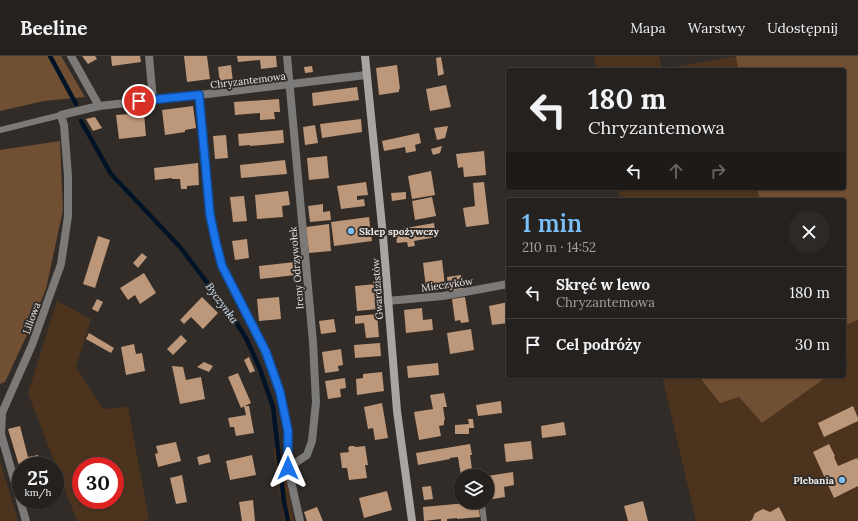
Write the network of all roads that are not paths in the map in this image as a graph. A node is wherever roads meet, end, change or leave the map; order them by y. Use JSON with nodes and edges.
{"nodes":[{"id":1,"x":71,"y":56,"type":"edge"},
{"id":2,"x":149,"y":56,"type":"edge"},
{"id":3,"x":287,"y":56,"type":"edge"},
{"id":4,"x":365,"y":56,"type":"edge"},
{"id":5,"x":366,"y":75,"type":"junction"},
{"id":6,"x":290,"y":85,"type":"junction"},
{"id":7,"x":199,"y":95,"type":"junction"},
{"id":8,"x":153,"y":100,"type":"junction"},
{"id":9,"x":99,"y":106,"type":"junction"},
{"id":10,"x":61,"y":116,"type":"junction"},
{"id":11,"x":0,"y":130,"type":"edge"},
{"id":12,"x":506,"y":284,"type":"edge"},
{"id":13,"x":387,"y":301,"type":"junction"},
{"id":14,"x":288,"y":468,"type":"junction"},
{"id":15,"x":483,"y":509,"type":"edge"},
{"id":16,"x":26,"y":521,"type":"edge"},
{"id":17,"x":300,"y":521,"type":"edge"},
{"id":18,"x":412,"y":521,"type":"edge"},
{"id":19,"x":484,"y":521,"type":"edge"}],
"edges":[{"from":1,"to":9,"type":"street"},
{"from":2,"to":8,"type":"street"},
{"from":3,"to":6,"type":"street","name":"Ireny Odrzywołek"},
{"from":4,"to":5,"type":"street","name":"Gwardzistów"},
{"from":5,"to":6,"type":"street","name":"Chryzantemowa"},
{"from":5,"to":13,"type":"street","name":"Gwardzistów"},
{"from":6,"to":7,"type":"street","name":"Chryzantemowa"},
{"from":6,"to":14,"type":"street","name":"Ireny Odrzywołek"},
{"from":7,"to":8,"type":"street","name":"Chryzantemowa"},
{"from":7,"to":14,"type":"street"},
{"from":8,"to":9,"type":"street","name":"Chryzantemowa"},
{"from":9,"to":10,"type":"street","name":"Chryzantemowa"},
{"from":10,"to":11,"type":"lane"},
{"from":10,"to":16,"type":"street","name":"Liliowa"},
{"from":12,"to":13,"type":"street","name":"Mieczyków"},
{"from":13,"to":18,"type":"street","name":"Gwardzistów"},
{"from":14,"to":17,"type":"street"},
{"from":15,"to":19,"type":"lane"}]}
